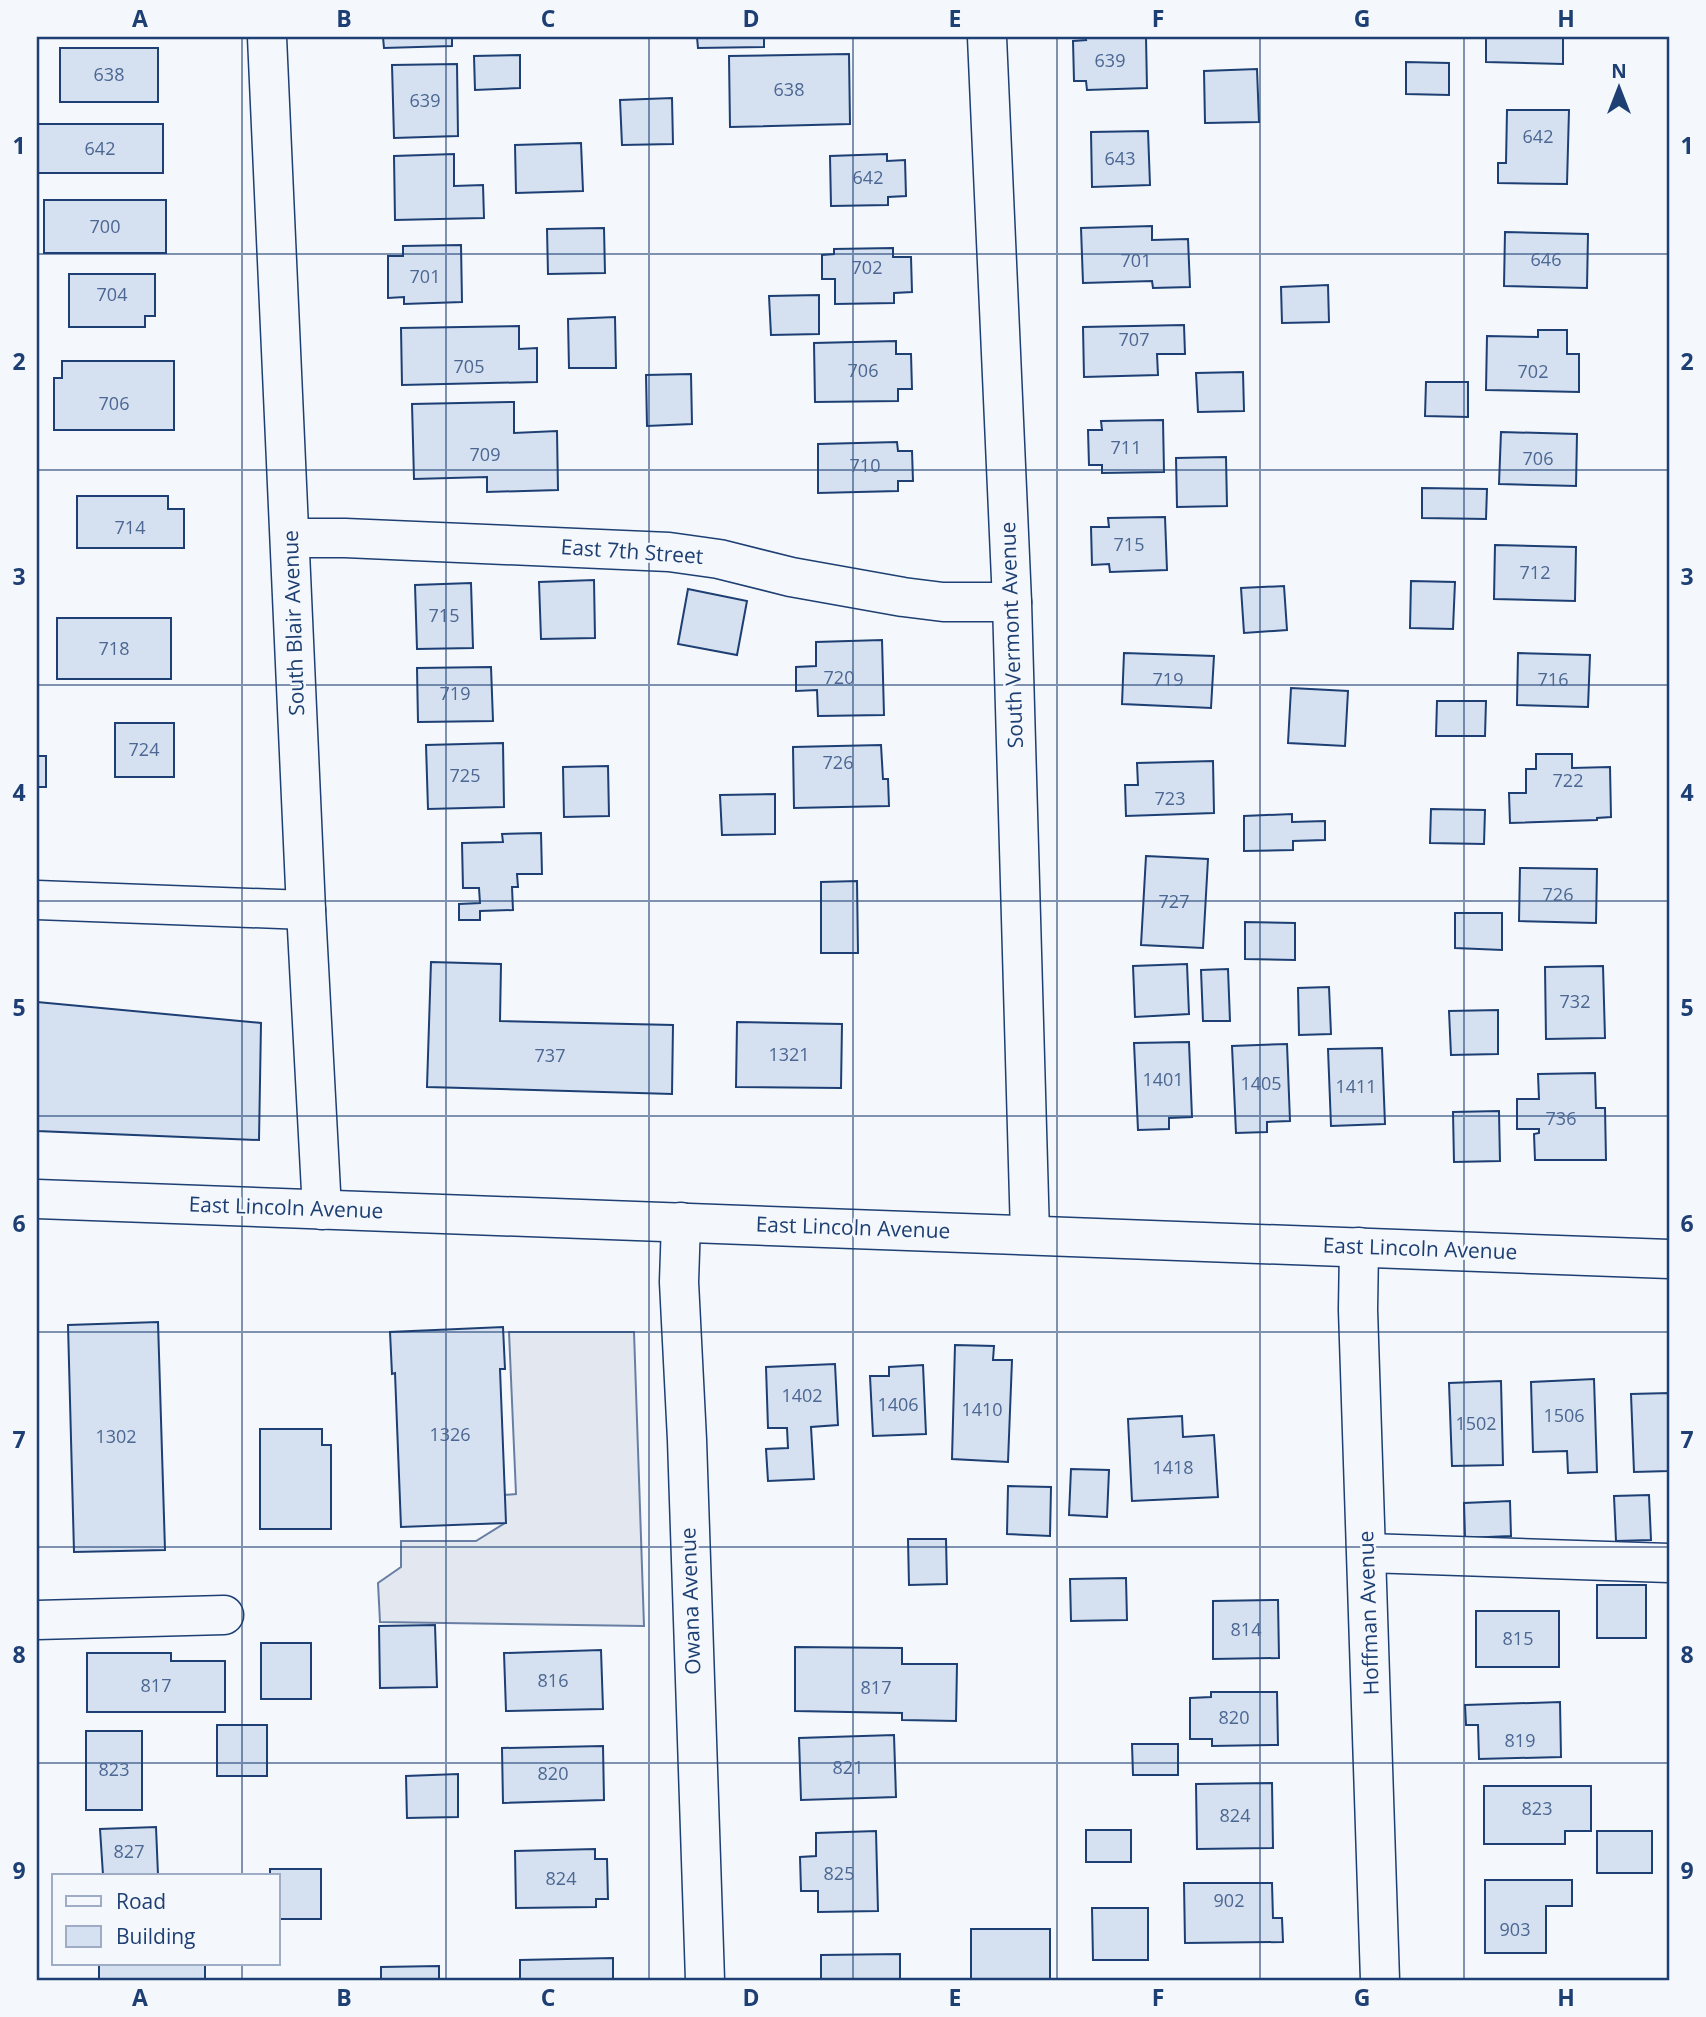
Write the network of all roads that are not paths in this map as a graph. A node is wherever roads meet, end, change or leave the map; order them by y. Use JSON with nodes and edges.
{"nodes":[{"id":1,"x":267,"y":37,"type":"edge"},
{"id":2,"x":987,"y":37,"type":"edge"},
{"id":3,"x":290,"y":538,"type":"junction"},
{"id":4,"x":1012,"y":602,"type":"junction"},
{"id":5,"x":37,"y":900,"type":"edge"},
{"id":6,"x":306,"y":910,"type":"junction"},
{"id":7,"x":37,"y":1199,"type":"edge"},
{"id":8,"x":322,"y":1210,"type":"junction"},
{"id":9,"x":681,"y":1222,"type":"junction"},
{"id":10,"x":1030,"y":1234,"type":"junction"},
{"id":11,"x":1359,"y":1247,"type":"junction"},
{"id":12,"x":1669,"y":1259,"type":"edge"},
{"id":13,"x":1367,"y":1553,"type":"junction"},
{"id":14,"x":1669,"y":1563,"type":"edge"},
{"id":15,"x":224,"y":1615,"type":"dead end"},
{"id":16,"x":37,"y":1619,"type":"edge"},
{"id":17,"x":705,"y":1980,"type":"edge"},
{"id":18,"x":1380,"y":1980,"type":"edge"}],
"edges":[{"from":1,"to":3,"type":"street","name":"South Blair Avenue"},
{"from":2,"to":4,"type":"street","name":"South Vermont Avenue"},
{"from":3,"to":4,"type":"street","name":"East 7th Street"},
{"from":3,"to":6,"type":"street","name":"South Blair Avenue"},
{"from":4,"to":10,"type":"street","name":"South Vermont Avenue"},
{"from":5,"to":6,"type":"street"},
{"from":6,"to":8,"type":"street","name":"South Blair Avenue"},
{"from":7,"to":8,"type":"street","name":"East Lincoln Avenue"},
{"from":8,"to":9,"type":"street","name":"East Lincoln Avenue"},
{"from":9,"to":10,"type":"street","name":"East Lincoln Avenue"},
{"from":9,"to":17,"type":"street","name":"Owana Avenue"},
{"from":10,"to":11,"type":"street","name":"East Lincoln Avenue"},
{"from":11,"to":12,"type":"street","name":"East Lincoln Avenue"},
{"from":11,"to":13,"type":"street","name":"Hoffman Avenue"},
{"from":13,"to":14,"type":"street"},
{"from":13,"to":18,"type":"street","name":"Hoffman Avenue"},
{"from":15,"to":16,"type":"street"}]}
